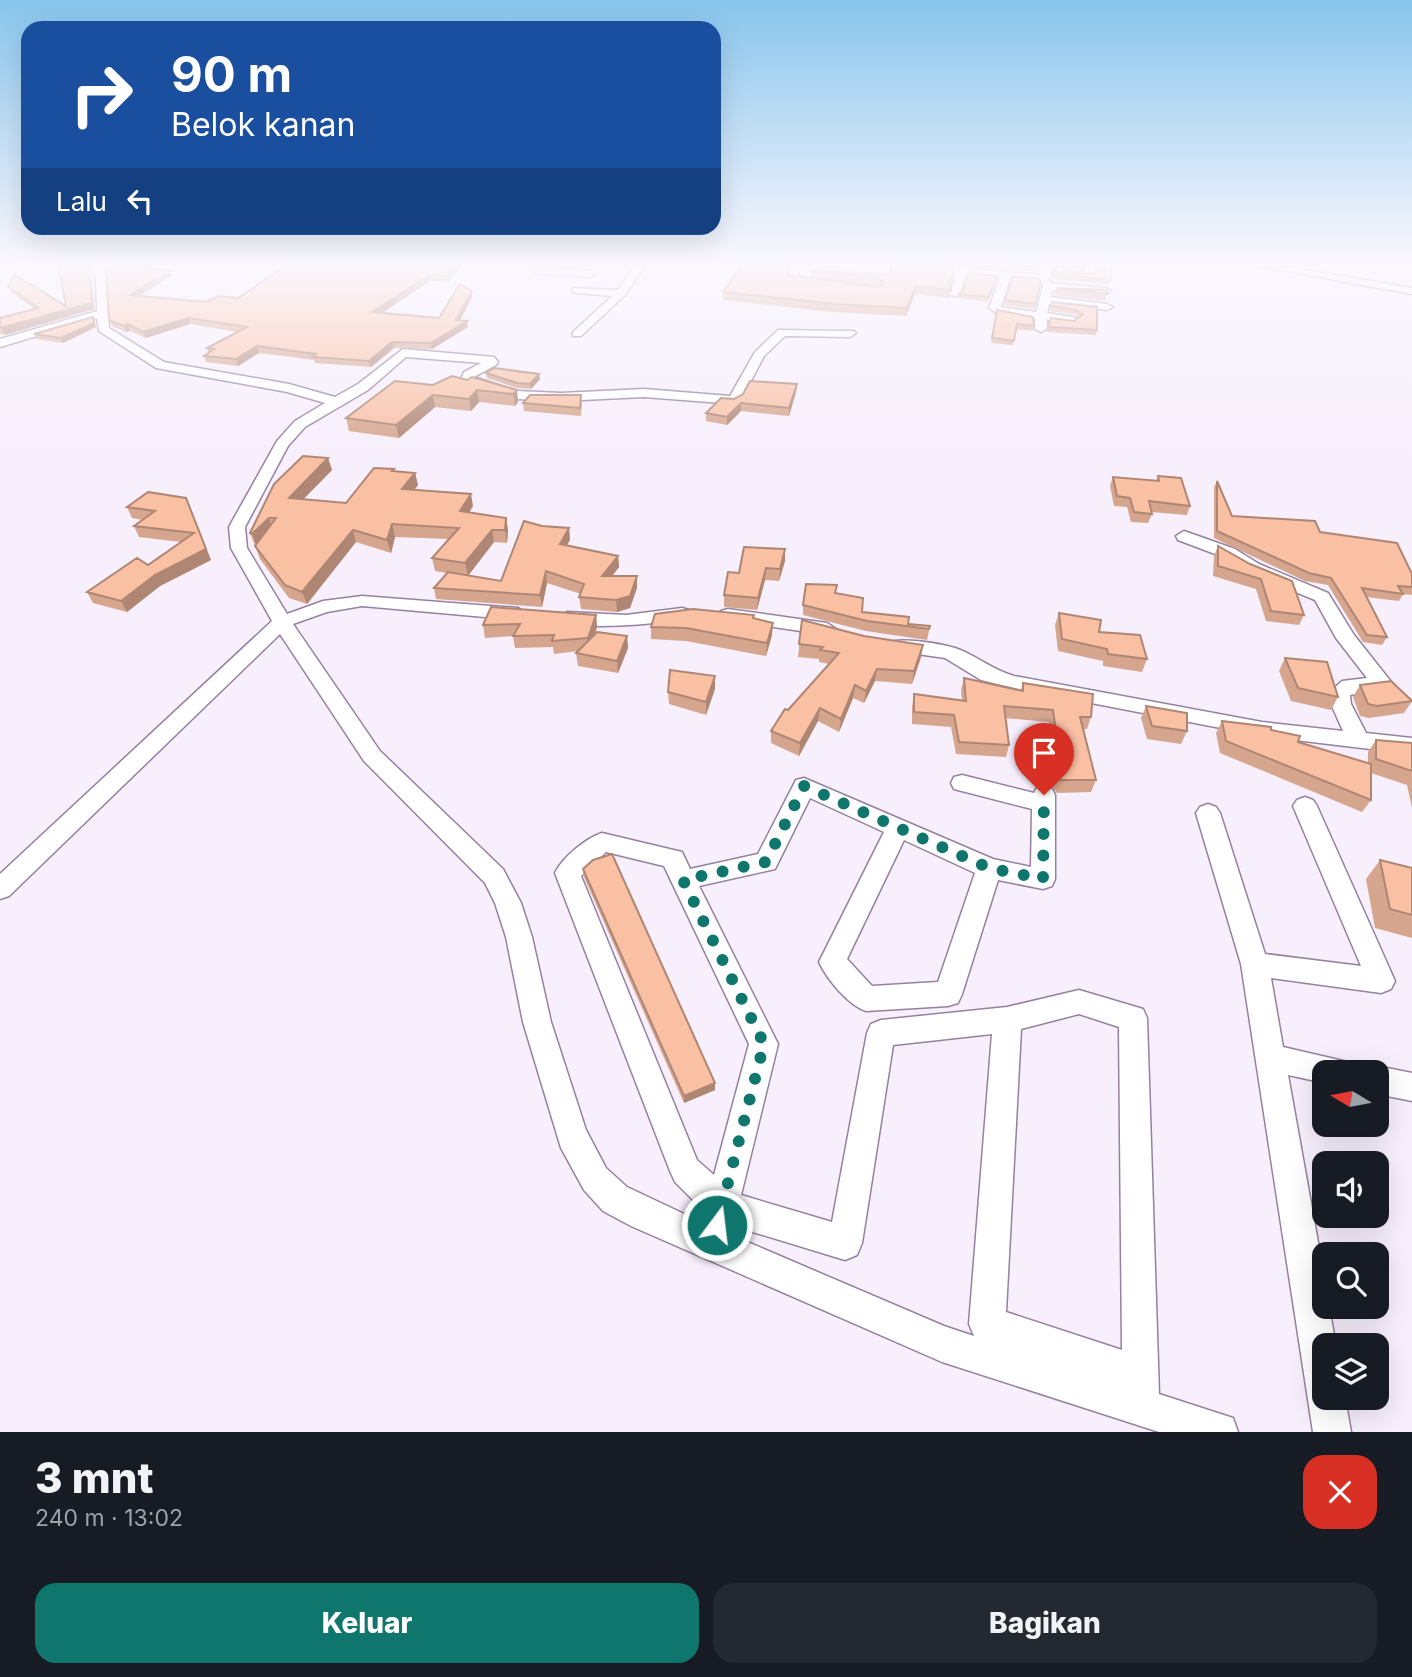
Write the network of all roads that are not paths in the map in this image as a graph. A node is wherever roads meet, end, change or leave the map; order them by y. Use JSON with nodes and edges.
{"nodes":[{"id":1,"x":52,"y":328,"type":"edge"},
{"id":2,"x":103,"y":328,"type":"edge"},
{"id":3,"x":584,"y":328,"type":"edge"},
{"id":4,"x":850,"y":333,"type":"dead end"},
{"id":5,"x":577,"y":334,"type":"dead end"},
{"id":6,"x":0,"y":343,"type":"edge"},
{"id":7,"x":340,"y":400,"type":"junction"},
{"id":8,"x":362,"y":402,"type":"edge"},
{"id":9,"x":1184,"y":536,"type":"dead end"},
{"id":10,"x":282,"y":622,"type":"junction"},
{"id":11,"x":847,"y":636,"type":"edge"},
{"id":12,"x":872,"y":642,"type":"edge"},
{"id":13,"x":1359,"y":742,"type":"junction"},
{"id":14,"x":1412,"y":746,"type":"edge"},
{"id":15,"x":962,"y":783,"type":"dead end"},
{"id":16,"x":1305,"y":806,"type":"dead end"},
{"id":17,"x":1208,"y":813,"type":"dead end"},
{"id":18,"x":898,"y":828,"type":"junction"},
{"id":19,"x":989,"y":868,"type":"junction"},
{"id":20,"x":683,"y":880,"type":"junction"},
{"id":21,"x":0,"y":889,"type":"edge"},
{"id":22,"x":1255,"y":964,"type":"junction"},
{"id":23,"x":1007,"y":1020,"type":"junction"},
{"id":24,"x":1271,"y":1058,"type":"junction"},
{"id":25,"x":1312,"y":1067,"type":"edge"},
{"id":26,"x":1390,"y":1083,"type":"edge"},
{"id":27,"x":1412,"y":1087,"type":"edge"},
{"id":28,"x":722,"y":1206,"type":"junction"},
{"id":29,"x":712,"y":1244,"type":"junction"},
{"id":30,"x":1316,"y":1333,"type":"edge"},
{"id":31,"x":1140,"y":1390,"type":"junction"},
{"id":32,"x":1328,"y":1410,"type":"edge"},
{"id":33,"x":1219,"y":1432,"type":"edge"},
{"id":34,"x":1332,"y":1432,"type":"edge"}],
"edges":[{"from":1,"to":6,"type":"street"},
{"from":2,"to":7,"type":"street"},
{"from":3,"to":5,"type":"street"},
{"from":4,"to":7,"type":"street"},
{"from":7,"to":8,"type":"street"},
{"from":7,"to":10,"type":"street"},
{"from":9,"to":13,"type":"street"},
{"from":10,"to":11,"type":"street"},
{"from":10,"to":21,"type":"street"},
{"from":10,"to":29,"type":"street"},
{"from":12,"to":13,"type":"street"},
{"from":13,"to":14,"type":"street"},
{"from":15,"to":19,"type":"street"},
{"from":16,"to":22,"type":"street"},
{"from":17,"to":22,"type":"street"},
{"from":18,"to":19,"type":"street"},
{"from":18,"to":19,"type":"street"},
{"from":18,"to":20,"type":"street"},
{"from":20,"to":28,"type":"street"},
{"from":20,"to":28,"type":"street"},
{"from":22,"to":24,"type":"street"},
{"from":23,"to":28,"type":"street"},
{"from":23,"to":31,"type":"street"},
{"from":23,"to":31,"type":"street"},
{"from":24,"to":25,"type":"street"},
{"from":24,"to":30,"type":"street"},
{"from":26,"to":27,"type":"street"},
{"from":28,"to":29,"type":"street"},
{"from":29,"to":31,"type":"street"},
{"from":31,"to":33,"type":"street"},
{"from":32,"to":34,"type":"street"}]}
